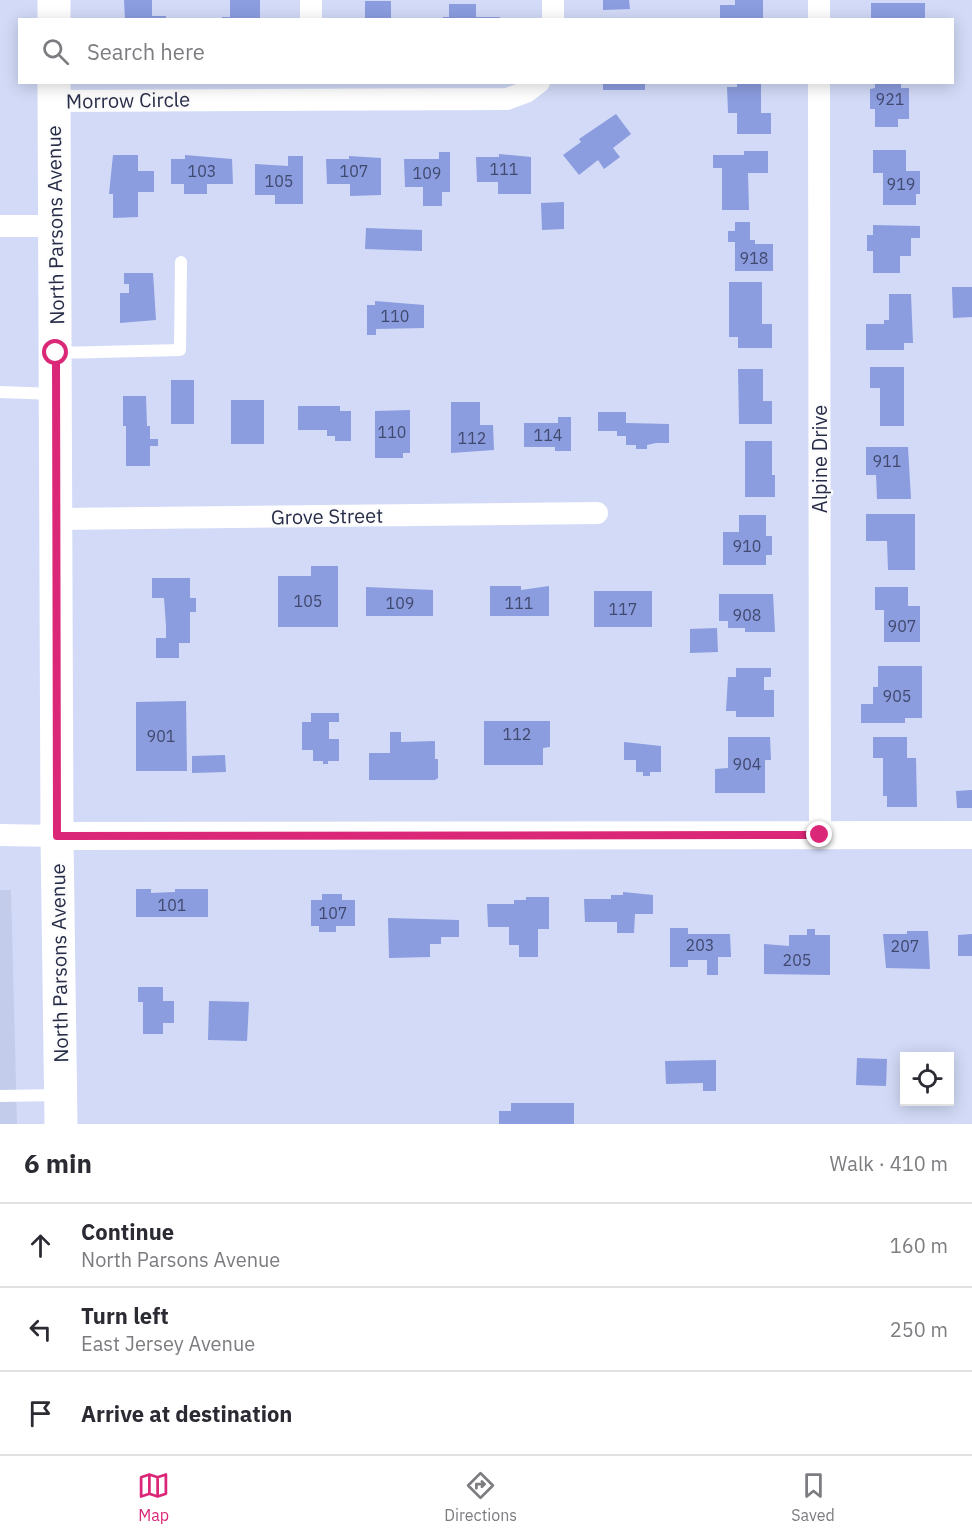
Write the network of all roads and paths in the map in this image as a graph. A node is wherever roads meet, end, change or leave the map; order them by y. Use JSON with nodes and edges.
{"nodes":[{"id":1,"x":54,"y":0,"type":"edge"},
{"id":2,"x":311,"y":0,"type":"edge"},
{"id":3,"x":553,"y":0,"type":"edge"},
{"id":4,"x":819,"y":0,"type":"edge"},
{"id":5,"x":54,"y":18,"type":"edge"},
{"id":6,"x":311,"y":18,"type":"edge"},
{"id":7,"x":553,"y":18,"type":"edge"},
{"id":8,"x":819,"y":18,"type":"edge"},
{"id":9,"x":536,"y":84,"type":"edge"},
{"id":10,"x":819,"y":84,"type":"edge"},
{"id":11,"x":311,"y":91,"type":"edge"},
{"id":12,"x":54,"y":92,"type":"edge"},
{"id":13,"x":0,"y":226,"type":"edge"},
{"id":14,"x":55,"y":226,"type":"junction"},
{"id":15,"x":181,"y":262,"type":"dead end"},
{"id":16,"x":56,"y":353,"type":"junction"},
{"id":17,"x":0,"y":392,"type":"edge"},
{"id":18,"x":56,"y":394,"type":"junction"},
{"id":19,"x":597,"y":513,"type":"dead end"},
{"id":20,"x":57,"y":519,"type":"junction"},
{"id":21,"x":0,"y":835,"type":"edge"},
{"id":22,"x":820,"y":835,"type":"junction"},
{"id":23,"x":972,"y":835,"type":"edge"},
{"id":24,"x":57,"y":836,"type":"junction"},
{"id":25,"x":0,"y":1096,"type":"edge"},
{"id":26,"x":61,"y":1109,"type":"edge"}],
"edges":[{"from":1,"to":5,"type":"main road"},
{"from":2,"to":6,"type":"street"},
{"from":3,"to":7,"type":"street"},
{"from":4,"to":8,"type":"street"},
{"from":9,"to":11,"type":"street","name":"Morrow Circle"},
{"from":10,"to":22,"type":"street","name":"Alpine Drive"},
{"from":11,"to":12,"type":"street","name":"Morrow Circle"},
{"from":12,"to":14,"type":"main road","name":"North Parsons Avenue"},
{"from":13,"to":14,"type":"street"},
{"from":14,"to":16,"type":"main road","name":"North Parsons Avenue"},
{"from":15,"to":16,"type":"lane"},
{"from":16,"to":18,"type":"main road","name":"North Parsons Avenue"},
{"from":17,"to":18,"type":"lane"},
{"from":18,"to":20,"type":"main road","name":"North Parsons Avenue"},
{"from":19,"to":20,"type":"street","name":"Grove Street"},
{"from":20,"to":24,"type":"main road","name":"North Parsons Avenue"},
{"from":21,"to":24,"type":"street"},
{"from":22,"to":23,"type":"street"},
{"from":22,"to":24,"type":"street"},
{"from":24,"to":26,"type":"main road","name":"North Parsons Avenue"},
{"from":25,"to":26,"type":"lane"}]}
